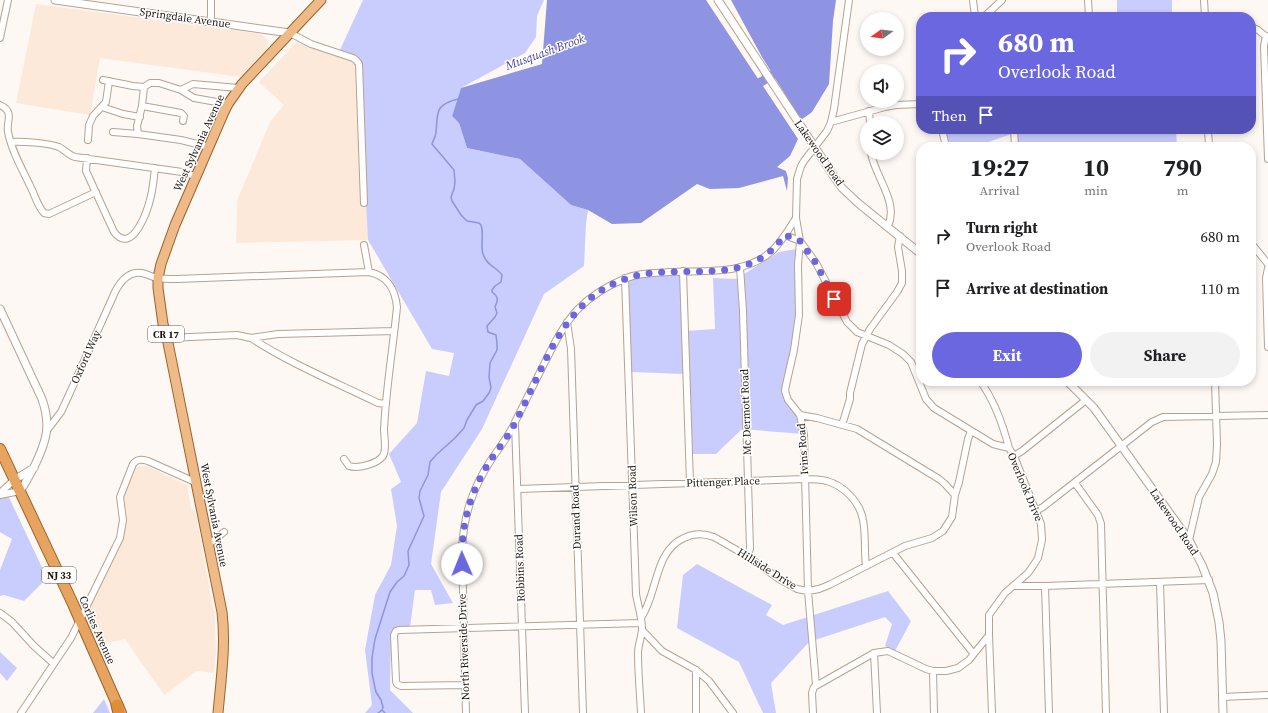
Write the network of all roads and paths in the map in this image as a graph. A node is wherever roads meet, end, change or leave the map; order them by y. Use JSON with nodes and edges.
{"nodes":[{"id":1,"x":8,"y":0,"type":"edge"},
{"id":2,"x":55,"y":0,"type":"edge"},
{"id":3,"x":211,"y":0,"type":"edge"},
{"id":4,"x":321,"y":0,"type":"edge"},
{"id":5,"x":718,"y":0,"type":"edge"},
{"id":6,"x":849,"y":0,"type":"edge"},
{"id":7,"x":973,"y":0,"type":"edge"},
{"id":8,"x":1002,"y":0,"type":"edge"},
{"id":9,"x":1088,"y":0,"type":"edge"},
{"id":10,"x":1204,"y":0,"type":"edge"},
{"id":11,"x":67,"y":1,"type":"edge"},
{"id":12,"x":974,"y":12,"type":"edge"},
{"id":13,"x":989,"y":12,"type":"edge"},
{"id":14,"x":1089,"y":12,"type":"edge"},
{"id":15,"x":1205,"y":12,"type":"edge"},
{"id":16,"x":211,"y":22,"type":"junction"},
{"id":17,"x":1256,"y":29,"type":"edge"},
{"id":18,"x":290,"y":33,"type":"junction"},
{"id":19,"x":1267,"y":37,"type":"edge"},
{"id":20,"x":0,"y":38,"type":"edge"},
{"id":21,"x":144,"y":87,"type":"junction"},
{"id":22,"x":238,"y":88,"type":"junction"},
{"id":23,"x":181,"y":90,"type":"junction"},
{"id":24,"x":228,"y":104,"type":"junction"},
{"id":25,"x":916,"y":104,"type":"edge"},
{"id":26,"x":0,"y":105,"type":"edge"},
{"id":27,"x":102,"y":106,"type":"junction"},
{"id":28,"x":142,"y":106,"type":"junction"},
{"id":29,"x":869,"y":111,"type":"junction"},
{"id":30,"x":869,"y":116,"type":"edge"},
{"id":31,"x":140,"y":117,"type":"junction"},
{"id":32,"x":183,"y":121,"type":"dead end"},
{"id":33,"x":831,"y":122,"type":"junction"},
{"id":34,"x":113,"y":132,"type":"dead end"},
{"id":35,"x":138,"y":134,"type":"junction"},
{"id":36,"x":88,"y":140,"type":"dead end"},
{"id":37,"x":11,"y":142,"type":"junction"},
{"id":38,"x":208,"y":147,"type":"junction"},
{"id":39,"x":814,"y":148,"type":"junction"},
{"id":40,"x":87,"y":158,"type":"junction"},
{"id":41,"x":1268,"y":159,"type":"edge"},
{"id":42,"x":873,"y":160,"type":"edge"},
{"id":43,"x":155,"y":168,"type":"junction"},
{"id":44,"x":195,"y":176,"type":"junction"},
{"id":45,"x":96,"y":192,"type":"junction"},
{"id":46,"x":364,"y":203,"type":"dead end"},
{"id":47,"x":796,"y":218,"type":"junction"},
{"id":48,"x":888,"y":226,"type":"junction"},
{"id":49,"x":785,"y":235,"type":"junction"},
{"id":50,"x":900,"y":236,"type":"junction"},
{"id":51,"x":800,"y":241,"type":"junction"},
{"id":52,"x":364,"y":245,"type":"dead end"},
{"id":53,"x":1256,"y":249,"type":"edge"},
{"id":54,"x":916,"y":250,"type":"edge"},
{"id":55,"x":1268,"y":264,"type":"edge"},
{"id":56,"x":740,"y":267,"type":"junction"},
{"id":57,"x":1268,"y":268,"type":"edge"},
{"id":58,"x":683,"y":271,"type":"junction"},
{"id":59,"x":369,"y":272,"type":"junction"},
{"id":60,"x":158,"y":278,"type":"junction"},
{"id":61,"x":625,"y":278,"type":"junction"},
{"id":62,"x":0,"y":309,"type":"edge"},
{"id":63,"x":567,"y":322,"type":"junction"},
{"id":64,"x":394,"y":331,"type":"junction"},
{"id":65,"x":866,"y":336,"type":"junction"},
{"id":66,"x":167,"y":338,"type":"junction"},
{"id":67,"x":251,"y":338,"type":"junction"},
{"id":68,"x":1268,"y":347,"type":"edge"},
{"id":69,"x":916,"y":373,"type":"edge"},
{"id":70,"x":921,"y":386,"type":"edge"},
{"id":71,"x":983,"y":386,"type":"edge"},
{"id":72,"x":1072,"y":386,"type":"edge"},
{"id":73,"x":1215,"y":386,"type":"edge"},
{"id":74,"x":1086,"y":400,"type":"junction"},
{"id":75,"x":386,"y":404,"type":"junction"},
{"id":76,"x":800,"y":415,"type":"junction"},
{"id":77,"x":1268,"y":415,"type":"edge"},
{"id":78,"x":1216,"y":416,"type":"junction"},
{"id":79,"x":515,"y":424,"type":"junction"},
{"id":80,"x":842,"y":424,"type":"junction"},
{"id":81,"x":48,"y":430,"type":"junction"},
{"id":82,"x":971,"y":431,"type":"junction"},
{"id":83,"x":1121,"y":446,"type":"junction"},
{"id":84,"x":1009,"y":448,"type":"junction"},
{"id":85,"x":0,"y":449,"type":"edge"},
{"id":86,"x":1014,"y":456,"type":"junction"},
{"id":87,"x":344,"y":459,"type":"dead end"},
{"id":88,"x":34,"y":468,"type":"junction"},
{"id":89,"x":805,"y":479,"type":"junction"},
{"id":90,"x":14,"y":480,"type":"junction"},
{"id":91,"x":748,"y":481,"type":"junction"},
{"id":92,"x":195,"y":482,"type":"junction"},
{"id":93,"x":690,"y":483,"type":"junction"},
{"id":94,"x":1075,"y":483,"type":"junction"},
{"id":95,"x":633,"y":485,"type":"junction"},
{"id":96,"x":575,"y":486,"type":"junction"},
{"id":97,"x":518,"y":489,"type":"junction"},
{"id":98,"x":20,"y":491,"type":"junction"},
{"id":99,"x":0,"y":494,"type":"edge"},
{"id":100,"x":955,"y":495,"type":"junction"},
{"id":101,"x":1036,"y":511,"type":"junction"},
{"id":102,"x":224,"y":532,"type":"dead end"},
{"id":103,"x":1189,"y":540,"type":"junction"},
{"id":104,"x":208,"y":545,"type":"junction"},
{"id":105,"x":893,"y":553,"type":"junction"},
{"id":106,"x":747,"y":556,"type":"junction"},
{"id":107,"x":866,"y":566,"type":"junction"},
{"id":108,"x":1209,"y":580,"type":"junction"},
{"id":109,"x":1160,"y":582,"type":"junction"},
{"id":110,"x":1102,"y":584,"type":"junction"},
{"id":111,"x":1014,"y":586,"type":"junction"},
{"id":112,"x":1045,"y":586,"type":"junction"},
{"id":113,"x":808,"y":591,"type":"junction"},
{"id":114,"x":0,"y":613,"type":"edge"},
{"id":115,"x":80,"y":620,"type":"junction"},
{"id":116,"x":642,"y":623,"type":"junction"},
{"id":117,"x":580,"y":624,"type":"junction"},
{"id":118,"x":522,"y":626,"type":"junction"},
{"id":119,"x":464,"y":628,"type":"junction"},
{"id":120,"x":988,"y":635,"type":"junction"},
{"id":121,"x":874,"y":653,"type":"junction"},
{"id":122,"x":973,"y":653,"type":"junction"},
{"id":123,"x":53,"y":663,"type":"junction"},
{"id":124,"x":696,"y":670,"type":"junction"},
{"id":125,"x":933,"y":671,"type":"junction"},
{"id":126,"x":466,"y":685,"type":"junction"},
{"id":127,"x":816,"y":685,"type":"junction"},
{"id":128,"x":1268,"y":695,"type":"edge"},
{"id":129,"x":1222,"y":696,"type":"junction"},
{"id":130,"x":119,"y":710,"type":"edge"},
{"id":131,"x":21,"y":713,"type":"edge"},
{"id":132,"x":218,"y":713,"type":"edge"},
{"id":133,"x":466,"y":713,"type":"edge"},
{"id":134,"x":525,"y":713,"type":"edge"},
{"id":135,"x":583,"y":713,"type":"edge"},
{"id":136,"x":641,"y":713,"type":"edge"},
{"id":137,"x":696,"y":713,"type":"edge"},
{"id":138,"x":734,"y":713,"type":"edge"},
{"id":139,"x":813,"y":713,"type":"edge"},
{"id":140,"x":877,"y":713,"type":"edge"},
{"id":141,"x":934,"y":713,"type":"edge"},
{"id":142,"x":992,"y":713,"type":"edge"},
{"id":143,"x":1049,"y":713,"type":"edge"},
{"id":144,"x":1106,"y":713,"type":"edge"},
{"id":145,"x":1164,"y":713,"type":"edge"},
{"id":146,"x":1223,"y":713,"type":"edge"}],
"edges":[{"from":1,"to":20,"type":"street"},
{"from":2,"to":11,"type":"street","name":"Springdale Avenue"},
{"from":3,"to":16,"type":"street"},
{"from":4,"to":18,"type":"main road","name":"West Sylvania Avenue","number":"CR 17"},
{"from":5,"to":39,"type":"street","name":"Lakewood Road"},
{"from":6,"to":33,"type":"street","name":"Ivins Road"},
{"from":7,"to":12,"type":"street"},
{"from":8,"to":13,"type":"street"},
{"from":9,"to":14,"type":"street"},
{"from":10,"to":15,"type":"street"},
{"from":11,"to":16,"type":"street","name":"Springdale Avenue"},
{"from":16,"to":18,"type":"street","name":"Springdale Avenue"},
{"from":17,"to":19,"type":"street"},
{"from":18,"to":22,"type":"main road","name":"West Sylvania Avenue","number":"CR 17"},
{"from":18,"to":46,"type":"street"},
{"from":19,"to":41,"type":"street"},
{"from":21,"to":23,"type":"street"},
{"from":21,"to":27,"type":"street"},
{"from":21,"to":28,"type":"street"},
{"from":22,"to":23,"type":"street"},
{"from":22,"to":24,"type":"main road","name":"West Sylvania Avenue","number":"CR 17"},
{"from":23,"to":24,"type":"street"},
{"from":24,"to":38,"type":"main road","name":"West Sylvania Avenue","number":"CR 17"},
{"from":25,"to":29,"type":"street"},
{"from":26,"to":37,"type":"street"},
{"from":27,"to":31,"type":"street"},
{"from":27,"to":36,"type":"street"},
{"from":28,"to":31,"type":"street"},
{"from":28,"to":32,"type":"street"},
{"from":29,"to":30,"type":"street"},
{"from":29,"to":33,"type":"street"},
{"from":31,"to":35,"type":"street"},
{"from":33,"to":39,"type":"street","name":"Ivins Road"},
{"from":34,"to":35,"type":"street"},
{"from":35,"to":38,"type":"street"},
{"from":37,"to":40,"type":"street"},
{"from":37,"to":45,"type":"street"},
{"from":38,"to":44,"type":"main road","name":"West Sylvania Avenue","number":"CR 17"},
{"from":39,"to":47,"type":"street","name":"Ivins Road"},
{"from":39,"to":48,"type":"street","name":"Lakewood Road"},
{"from":40,"to":43,"type":"street"},
{"from":40,"to":45,"type":"street"},
{"from":42,"to":48,"type":"street"},
{"from":43,"to":44,"type":"street"},
{"from":43,"to":45,"type":"street"},
{"from":44,"to":60,"type":"main road","name":"West Sylvania Avenue","number":"CR 17"},
{"from":47,"to":49,"type":"street","name":"North Riverside Drive"},
{"from":47,"to":51,"type":"street","name":"Ivins Road"},
{"from":48,"to":50,"type":"street","name":"Lakewood Road"},
{"from":49,"to":51,"type":"street"},
{"from":49,"to":56,"type":"street","name":"North Riverside Drive"},
{"from":50,"to":54,"type":"street","name":"Lakewood Road"},
{"from":50,"to":65,"type":"street"},
{"from":51,"to":65,"type":"street","name":"Overlook Drive"},
{"from":51,"to":76,"type":"street","name":"Ivins Road"},
{"from":52,"to":59,"type":"street"},
{"from":53,"to":55,"type":"street"},
{"from":56,"to":58,"type":"street","name":"North Riverside Drive"},
{"from":56,"to":91,"type":"street","name":"Mc Dermott Road"},
{"from":57,"to":68,"type":"street"},
{"from":58,"to":61,"type":"street","name":"North Riverside Drive"},
{"from":58,"to":93,"type":"street"},
{"from":59,"to":60,"type":"street","name":"Oxford Way"},
{"from":59,"to":64,"type":"street"},
{"from":60,"to":66,"type":"main road","name":"West Sylvania Avenue","number":"CR 17"},
{"from":60,"to":81,"type":"street","name":"Oxford Way"},
{"from":61,"to":63,"type":"street","name":"North Riverside Drive"},
{"from":61,"to":95,"type":"street","name":"Wilson Road"},
{"from":62,"to":81,"type":"street"},
{"from":63,"to":79,"type":"street","name":"North Riverside Drive"},
{"from":63,"to":96,"type":"street","name":"Durand Road"},
{"from":64,"to":67,"type":"street"},
{"from":64,"to":75,"type":"street"},
{"from":65,"to":69,"type":"street","name":"Overlook Drive"},
{"from":65,"to":80,"type":"street"},
{"from":66,"to":67,"type":"street"},
{"from":66,"to":92,"type":"main road","name":"West Sylvania Avenue","number":"CR 17"},
{"from":67,"to":75,"type":"street"},
{"from":70,"to":82,"type":"street","name":"Overlook Drive"},
{"from":71,"to":84,"type":"street"},
{"from":72,"to":74,"type":"street","name":"Lakewood Road"},
{"from":73,"to":78,"type":"street"},
{"from":74,"to":83,"type":"street","name":"Lakewood Road"},
{"from":74,"to":86,"type":"street"},
{"from":75,"to":87,"type":"street"},
{"from":76,"to":80,"type":"street"},
{"from":76,"to":89,"type":"street","name":"Ivins Road"},
{"from":77,"to":78,"type":"street"},
{"from":78,"to":83,"type":"street"},
{"from":78,"to":103,"type":"street"},
{"from":79,"to":97,"type":"street","name":"Robbins Road"},
{"from":79,"to":119,"type":"street","name":"North Riverside Drive"},
{"from":80,"to":100,"type":"street"},
{"from":81,"to":88,"type":"street","name":"Oxford Way"},
{"from":82,"to":84,"type":"street","name":"Overlook Drive"},
{"from":82,"to":100,"type":"street","name":"Hillside Drive"},
{"from":83,"to":94,"type":"street"},
{"from":83,"to":103,"type":"street","name":"Lakewood Road"},
{"from":84,"to":86,"type":"street","name":"Overlook Drive"},
{"from":85,"to":90,"type":"highway","name":"Corlies Avenue","number":"NJ 33"},
{"from":86,"to":101,"type":"street","name":"Overlook Drive"},
{"from":88,"to":90,"type":"street"},
{"from":88,"to":98,"type":"street","name":"Oxford Way"},
{"from":89,"to":91,"type":"street","name":"Pittenger Place"},
{"from":89,"to":107,"type":"street","name":"Pittenger Place"},
{"from":89,"to":113,"type":"street","name":"Ivins Road"},
{"from":90,"to":98,"type":"highway","name":"Corlies Avenue","number":"NJ 33"},
{"from":90,"to":99,"type":"street"},
{"from":91,"to":93,"type":"street","name":"Pittenger Place"},
{"from":91,"to":106,"type":"street","name":"Mc Dermott Road"},
{"from":92,"to":104,"type":"main road","name":"West Sylvania Avenue","number":"CR 17"},
{"from":92,"to":115,"type":"street"},
{"from":93,"to":95,"type":"street","name":"Pittenger Place"},
{"from":94,"to":101,"type":"street"},
{"from":94,"to":110,"type":"street"},
{"from":95,"to":96,"type":"street","name":"Pittenger Place"},
{"from":95,"to":116,"type":"street","name":"Wilson Road"},
{"from":96,"to":97,"type":"street","name":"Pittenger Place"},
{"from":96,"to":117,"type":"street","name":"Durand Road"},
{"from":97,"to":118,"type":"street","name":"Robbins Road"},
{"from":98,"to":99,"type":"street"},
{"from":98,"to":115,"type":"highway","name":"Corlies Avenue","number":"NJ 33"},
{"from":100,"to":105,"type":"street","name":"Hillside Drive"},
{"from":101,"to":111,"type":"street","name":"Overlook Drive"},
{"from":102,"to":104,"type":"street"},
{"from":103,"to":108,"type":"street","name":"Lakewood Road"},
{"from":104,"to":132,"type":"main road","name":"West Sylvania Avenue","number":"CR 17"},
{"from":105,"to":107,"type":"street","name":"Hillside Drive"},
{"from":105,"to":122,"type":"street"},
{"from":106,"to":113,"type":"street","name":"Hillside Drive"},
{"from":106,"to":116,"type":"street","name":"Hillside Drive"},
{"from":107,"to":113,"type":"street","name":"Hillside Drive"},
{"from":108,"to":109,"type":"street"},
{"from":108,"to":129,"type":"street","name":"Lakewood Road"},
{"from":109,"to":110,"type":"street"},
{"from":109,"to":145,"type":"street"},
{"from":110,"to":112,"type":"street"},
{"from":110,"to":144,"type":"street"},
{"from":111,"to":112,"type":"street"},
{"from":111,"to":120,"type":"street","name":"Overlook Drive"},
{"from":112,"to":143,"type":"street"},
{"from":113,"to":127,"type":"street","name":"Ivins Road"},
{"from":114,"to":123,"type":"street"},
{"from":115,"to":123,"type":"street"},
{"from":115,"to":130,"type":"highway","name":"Corlies Avenue","number":"NJ 33"},
{"from":116,"to":117,"type":"street"},
{"from":116,"to":124,"type":"street"},
{"from":116,"to":136,"type":"street","name":"Wilson Road"},
{"from":117,"to":118,"type":"street"},
{"from":117,"to":135,"type":"street","name":"Durand Road"},
{"from":118,"to":119,"type":"street"},
{"from":118,"to":134,"type":"street","name":"Robbins Road"},
{"from":119,"to":126,"type":"street","name":"North Riverside Drive"},
{"from":119,"to":126,"type":"street"},
{"from":120,"to":122,"type":"street"},
{"from":120,"to":142,"type":"street","name":"Overlook Drive"},
{"from":121,"to":125,"type":"street"},
{"from":121,"to":127,"type":"street"},
{"from":121,"to":140,"type":"street"},
{"from":122,"to":125,"type":"street"},
{"from":123,"to":131,"type":"street"},
{"from":124,"to":137,"type":"street"},
{"from":124,"to":138,"type":"street"},
{"from":125,"to":141,"type":"street"},
{"from":126,"to":133,"type":"street","name":"North Riverside Drive"},
{"from":127,"to":139,"type":"street"},
{"from":128,"to":129,"type":"street"},
{"from":129,"to":146,"type":"street","name":"Lakewood Road"}]}
